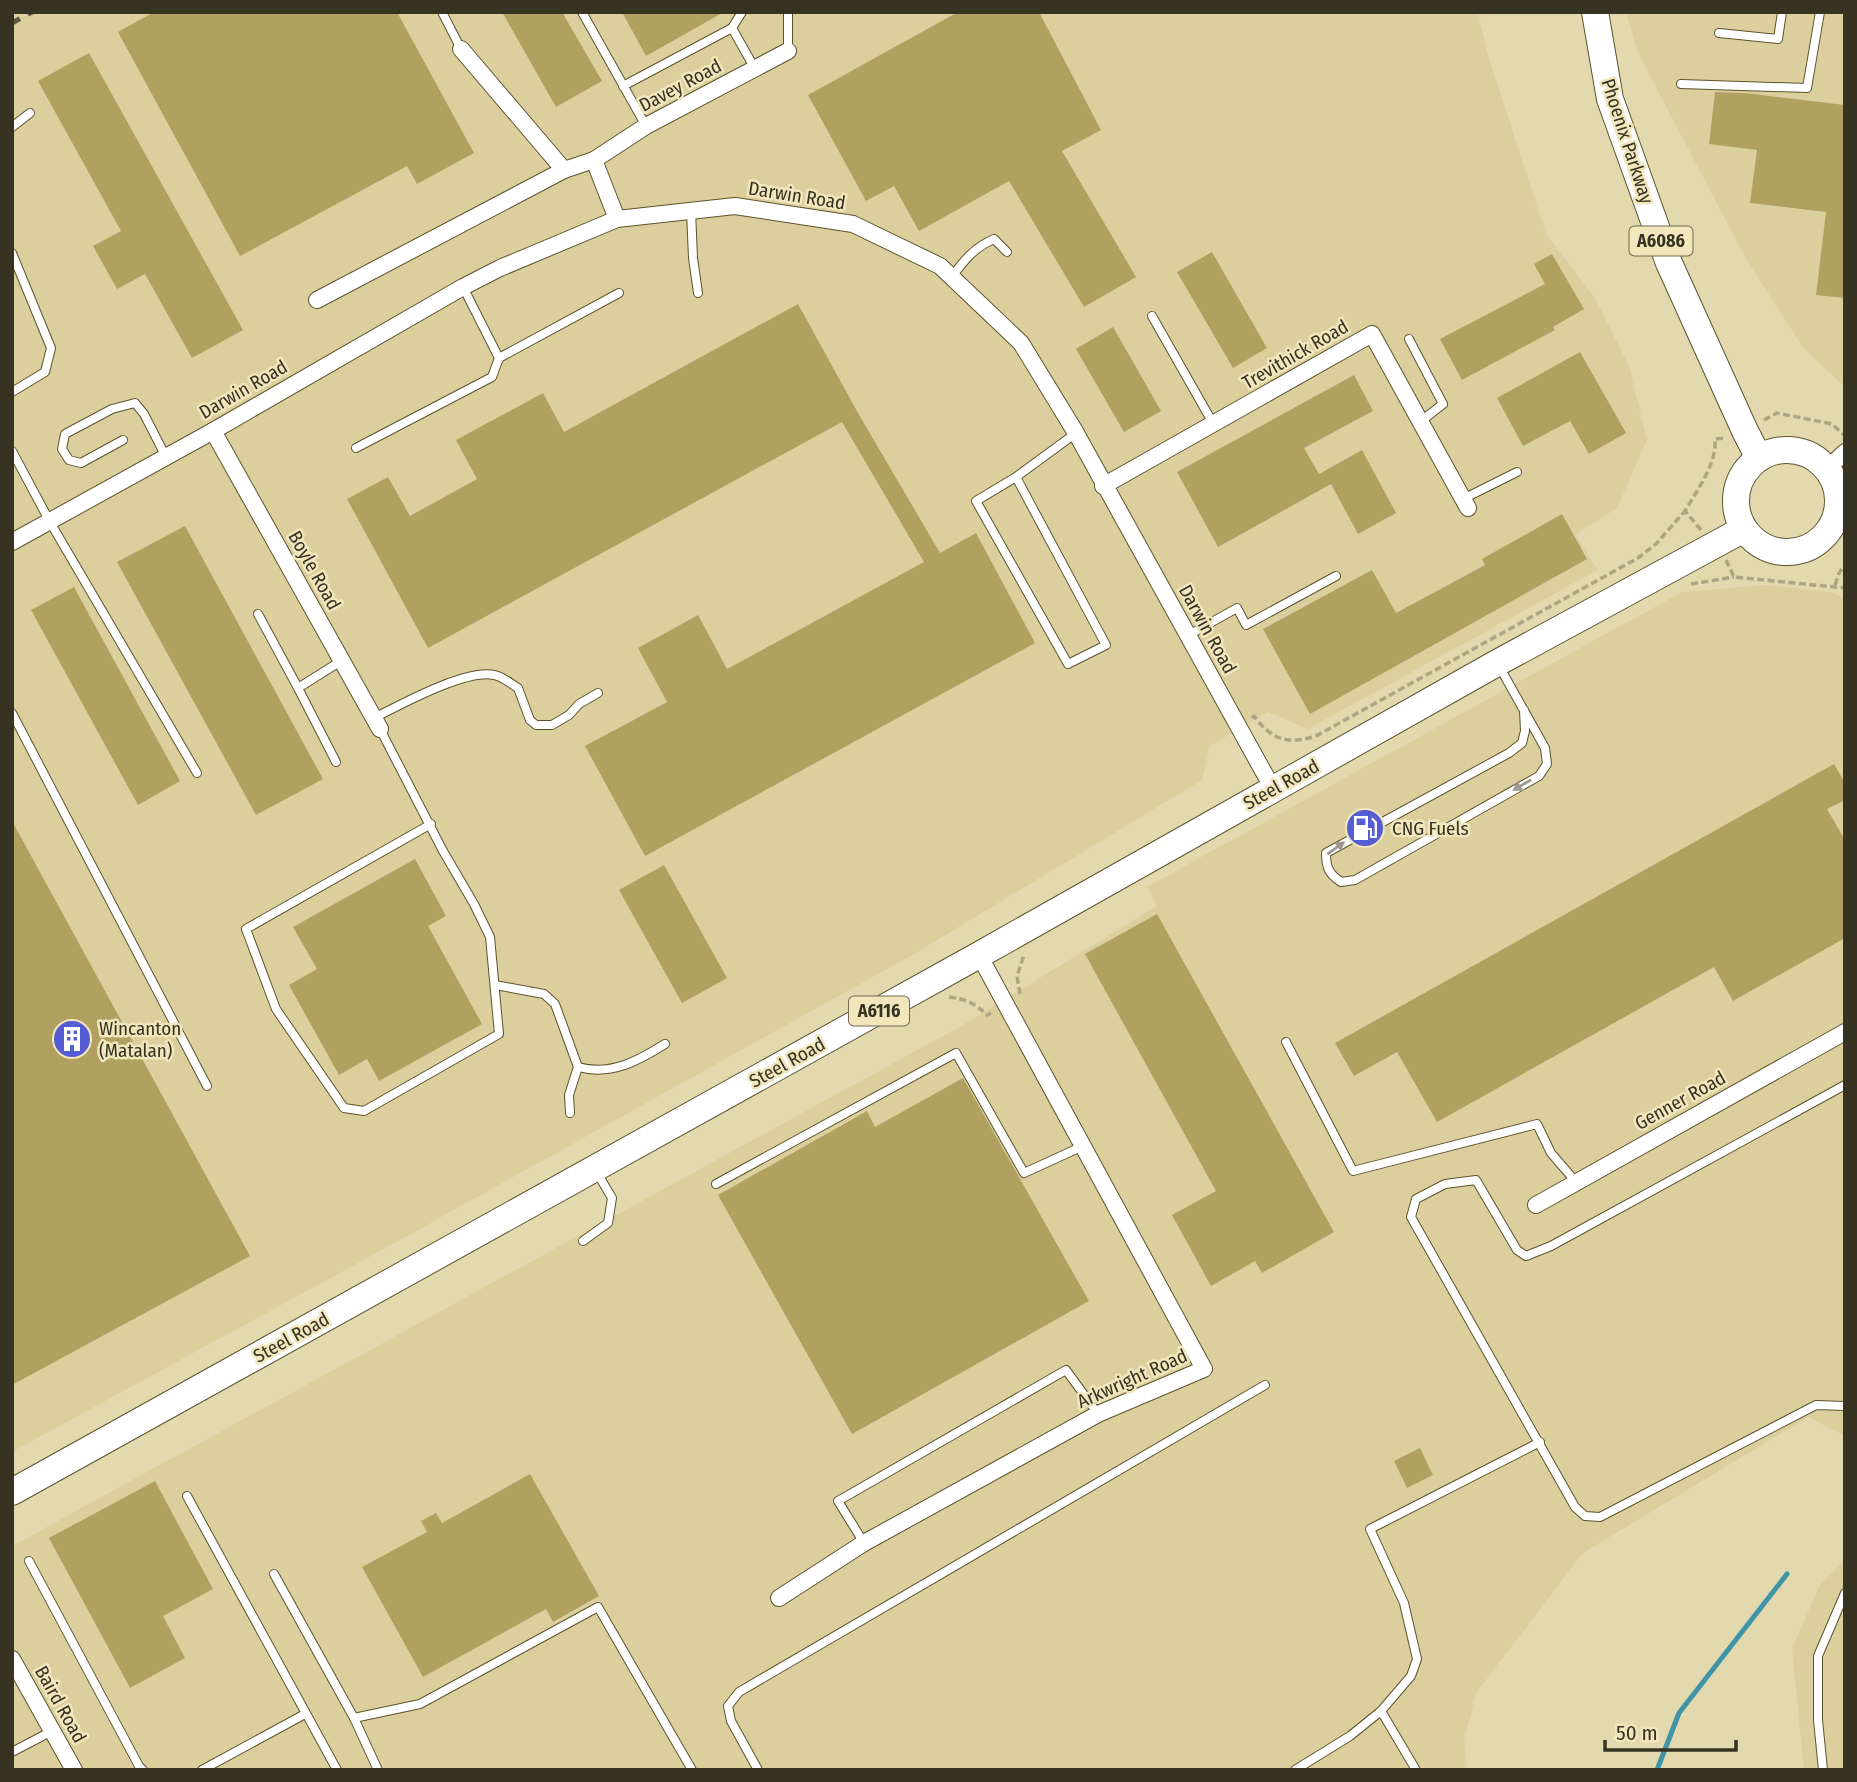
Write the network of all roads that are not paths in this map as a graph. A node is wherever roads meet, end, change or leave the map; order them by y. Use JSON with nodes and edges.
{"nodes":[{"id":1,"x":442,"y":12,"type":"edge"},
{"id":2,"x":582,"y":12,"type":"edge"},
{"id":3,"x":742,"y":12,"type":"edge"},
{"id":4,"x":788,"y":12,"type":"edge"},
{"id":5,"x":1595,"y":12,"type":"edge"},
{"id":6,"x":1782,"y":12,"type":"edge"},
{"id":7,"x":1820,"y":12,"type":"edge"},
{"id":8,"x":732,"y":27,"type":"junction"},
{"id":9,"x":1719,"y":33,"type":"dead end"},
{"id":10,"x":461,"y":49,"type":"joint"},
{"id":11,"x":788,"y":51,"type":"joint"},
{"id":12,"x":755,"y":69,"type":"junction"},
{"id":13,"x":1681,"y":84,"type":"dead end"},
{"id":14,"x":623,"y":86,"type":"junction"},
{"id":15,"x":30,"y":113,"type":"dead end"},
{"id":16,"x":646,"y":126,"type":"junction"},
{"id":17,"x":12,"y":127,"type":"edge"},
{"id":18,"x":594,"y":160,"type":"junction"},
{"id":19,"x":564,"y":170,"type":"junction"},
{"id":20,"x":691,"y":211,"type":"junction"},
{"id":21,"x":617,"y":219,"type":"junction"},
{"id":22,"x":1007,"y":252,"type":"dead end"},
{"id":23,"x":12,"y":253,"type":"edge"},
{"id":24,"x":951,"y":277,"type":"junction"},
{"id":25,"x":463,"y":287,"type":"junction"},
{"id":26,"x":619,"y":293,"type":"dead end"},
{"id":27,"x":698,"y":293,"type":"dead end"},
{"id":28,"x":317,"y":300,"type":"dead end"},
{"id":29,"x":1152,"y":316,"type":"dead end"},
{"id":30,"x":1409,"y":339,"type":"dead end"},
{"id":31,"x":499,"y":358,"type":"junction"},
{"id":32,"x":12,"y":392,"type":"edge"},
{"id":33,"x":1420,"y":422,"type":"junction"},
{"id":34,"x":1214,"y":425,"type":"junction"},
{"id":35,"x":213,"y":431,"type":"junction"},
{"id":36,"x":1076,"y":433,"type":"junction"},
{"id":37,"x":123,"y":440,"type":"dead end"},
{"id":38,"x":356,"y":448,"type":"dead end"},
{"id":39,"x":12,"y":451,"type":"edge"},
{"id":40,"x":166,"y":457,"type":"junction"},
{"id":41,"x":1759,"y":458,"type":"junction"},
{"id":42,"x":1836,"y":460,"type":"edge"},
{"id":43,"x":1517,"y":472,"type":"dead end"},
{"id":44,"x":1016,"y":477,"type":"junction"},
{"id":45,"x":1103,"y":486,"type":"junction"},
{"id":46,"x":1465,"y":503,"type":"joint"},
{"id":47,"x":50,"y":522,"type":"junction"},
{"id":48,"x":1744,"y":529,"type":"junction"},
{"id":49,"x":12,"y":542,"type":"edge"},
{"id":50,"x":1835,"y":543,"type":"edge"},
{"id":51,"x":1336,"y":576,"type":"dead end"},
{"id":52,"x":258,"y":614,"type":"dead end"},
{"id":53,"x":1187,"y":636,"type":"junction"},
{"id":54,"x":341,"y":660,"type":"junction"},
{"id":55,"x":1497,"y":663,"type":"junction"},
{"id":56,"x":298,"y":688,"type":"junction"},
{"id":57,"x":598,"y":693,"type":"dead end"},
{"id":58,"x":1524,"y":710,"type":"junction"},
{"id":59,"x":12,"y":713,"type":"edge"},
{"id":60,"x":377,"y":724,"type":"junction"},
{"id":61,"x":336,"y":762,"type":"dead end"},
{"id":62,"x":197,"y":774,"type":"dead end"},
{"id":63,"x":1273,"y":789,"type":"junction"},
{"id":64,"x":430,"y":824,"type":"junction"},
{"id":65,"x":979,"y":955,"type":"junction"},
{"id":66,"x":495,"y":985,"type":"junction"},
{"id":67,"x":1845,"y":1032,"type":"edge"},
{"id":68,"x":1286,"y":1042,"type":"dead end"},
{"id":69,"x":665,"y":1044,"type":"dead end"},
{"id":70,"x":578,"y":1067,"type":"junction"},
{"id":71,"x":207,"y":1086,"type":"dead end"},
{"id":72,"x":1845,"y":1086,"type":"edge"},
{"id":73,"x":570,"y":1113,"type":"dead end"},
{"id":74,"x":1083,"y":1146,"type":"junction"},
{"id":75,"x":595,"y":1168,"type":"junction"},
{"id":76,"x":1576,"y":1182,"type":"junction"},
{"id":77,"x":716,"y":1184,"type":"dead end"},
{"id":78,"x":1536,"y":1205,"type":"dead end"},
{"id":79,"x":583,"y":1241,"type":"dead end"},
{"id":80,"x":1265,"y":1385,"type":"dead end"},
{"id":81,"x":1845,"y":1406,"type":"edge"},
{"id":82,"x":1098,"y":1415,"type":"junction"},
{"id":83,"x":1540,"y":1442,"type":"junction"},
{"id":84,"x":12,"y":1492,"type":"edge"},
{"id":85,"x":187,"y":1496,"type":"dead end"},
{"id":86,"x":864,"y":1543,"type":"junction"},
{"id":87,"x":29,"y":1561,"type":"dead end"},
{"id":88,"x":274,"y":1574,"type":"dead end"},
{"id":89,"x":1845,"y":1593,"type":"edge"},
{"id":90,"x":779,"y":1598,"type":"dead end"},
{"id":91,"x":12,"y":1659,"type":"edge"},
{"id":92,"x":1381,"y":1711,"type":"junction"},
{"id":93,"x":305,"y":1714,"type":"junction"},
{"id":94,"x":354,"y":1718,"type":"junction"},
{"id":95,"x":52,"y":1731,"type":"junction"},
{"id":96,"x":12,"y":1752,"type":"edge"},
{"id":97,"x":74,"y":1770,"type":"edge"},
{"id":98,"x":143,"y":1770,"type":"edge"},
{"id":99,"x":202,"y":1770,"type":"edge"},
{"id":100,"x":337,"y":1770,"type":"edge"},
{"id":101,"x":378,"y":1770,"type":"edge"},
{"id":102,"x":692,"y":1770,"type":"edge"},
{"id":103,"x":758,"y":1770,"type":"edge"},
{"id":104,"x":1295,"y":1770,"type":"edge"},
{"id":105,"x":1416,"y":1770,"type":"edge"},
{"id":106,"x":1823,"y":1770,"type":"edge"}],
"edges":[{"from":1,"to":10,"type":"lane"},
{"from":2,"to":14,"type":"lane"},
{"from":3,"to":8,"type":"lane"},
{"from":4,"to":11,"type":"lane"},
{"from":5,"to":41,"type":"main road","name":"Phoenix Parkway","number":"A6086"},
{"from":6,"to":9,"type":"lane"},
{"from":7,"to":13,"type":"lane"},
{"from":8,"to":12,"type":"lane"},
{"from":8,"to":14,"type":"lane"},
{"from":10,"to":19,"type":"street"},
{"from":11,"to":12,"type":"street","name":"Davey Road"},
{"from":12,"to":16,"type":"street","name":"Davey Road"},
{"from":14,"to":16,"type":"lane"},
{"from":15,"to":17,"type":"lane"},
{"from":16,"to":18,"type":"street","name":"Davey Road"},
{"from":18,"to":19,"type":"street","name":"Davey Road"},
{"from":18,"to":21,"type":"street"},
{"from":19,"to":28,"type":"street","name":"Davey Road"},
{"from":20,"to":21,"type":"street","name":"Darwin Road"},
{"from":20,"to":24,"type":"street","name":"Darwin Road"},
{"from":20,"to":27,"type":"lane"},
{"from":21,"to":25,"type":"street","name":"Darwin Road"},
{"from":22,"to":24,"type":"lane"},
{"from":23,"to":32,"type":"lane"},
{"from":24,"to":36,"type":"street","name":"Darwin Road"},
{"from":25,"to":31,"type":"lane"},
{"from":25,"to":35,"type":"street","name":"Darwin Road"},
{"from":26,"to":31,"type":"lane"},
{"from":29,"to":34,"type":"lane"},
{"from":30,"to":33,"type":"lane"},
{"from":31,"to":38,"type":"lane"},
{"from":33,"to":34,"type":"street","name":"Trevithick Road"},
{"from":33,"to":46,"type":"street","name":"Trevithick Road"},
{"from":34,"to":45,"type":"street","name":"Trevithick Road"},
{"from":35,"to":40,"type":"street","name":"Darwin Road"},
{"from":35,"to":54,"type":"street","name":"Boyle Road"},
{"from":36,"to":44,"type":"lane"},
{"from":36,"to":45,"type":"street","name":"Darwin Road"},
{"from":37,"to":40,"type":"lane"},
{"from":39,"to":47,"type":"lane"},
{"from":40,"to":47,"type":"street","name":"Darwin Road"},
{"from":41,"to":42,"type":"main road"},
{"from":41,"to":48,"type":"main road"},
{"from":42,"to":50,"type":"main road"},
{"from":43,"to":46,"type":"lane"},
{"from":44,"to":44,"type":"lane"},
{"from":45,"to":53,"type":"street","name":"Darwin Road"},
{"from":47,"to":49,"type":"street","name":"Darwin Road"},
{"from":47,"to":62,"type":"lane"},
{"from":48,"to":50,"type":"main road"},
{"from":48,"to":55,"type":"main road","name":"Steel Road","number":"A6116"},
{"from":51,"to":53,"type":"lane"},
{"from":52,"to":56,"type":"lane"},
{"from":53,"to":63,"type":"street","name":"Darwin Road"},
{"from":54,"to":56,"type":"lane"},
{"from":54,"to":60,"type":"street","name":"Boyle Road"},
{"from":55,"to":58,"type":"lane"},
{"from":55,"to":63,"type":"main road","name":"Steel Road","number":"A6116"},
{"from":56,"to":61,"type":"lane"},
{"from":57,"to":60,"type":"lane"},
{"from":58,"to":58,"type":"lane","one_way":true},
{"from":59,"to":71,"type":"lane"},
{"from":60,"to":64,"type":"lane"},
{"from":63,"to":65,"type":"main road","name":"Steel Road","number":"A6116"},
{"from":64,"to":66,"type":"lane"},
{"from":64,"to":66,"type":"lane"},
{"from":65,"to":74,"type":"street","name":"Arkwright Road"},
{"from":65,"to":75,"type":"main road","name":"Steel Road","number":"A6116"},
{"from":66,"to":70,"type":"lane"},
{"from":67,"to":76,"type":"street","name":"Genner Road"},
{"from":68,"to":76,"type":"lane"},
{"from":69,"to":70,"type":"lane"},
{"from":70,"to":73,"type":"lane"},
{"from":72,"to":83,"type":"lane"},
{"from":74,"to":77,"type":"lane"},
{"from":74,"to":82,"type":"street","name":"Arkwright Road"},
{"from":75,"to":79,"type":"lane"},
{"from":75,"to":84,"type":"main road","name":"Steel Road","number":"A6116"},
{"from":76,"to":78,"type":"street","name":"Genner Road"},
{"from":80,"to":103,"type":"lane"},
{"from":81,"to":83,"type":"lane"},
{"from":82,"to":86,"type":"street","name":"Arkwright Road"},
{"from":82,"to":86,"type":"lane"},
{"from":83,"to":92,"type":"lane"},
{"from":85,"to":93,"type":"lane"},
{"from":86,"to":90,"type":"street","name":"Arkwright Road"},
{"from":87,"to":98,"type":"lane"},
{"from":88,"to":94,"type":"lane"},
{"from":89,"to":106,"type":"lane"},
{"from":91,"to":95,"type":"street","name":"Baird Road"},
{"from":92,"to":104,"type":"lane"},
{"from":92,"to":105,"type":"lane"},
{"from":93,"to":99,"type":"lane"},
{"from":93,"to":100,"type":"lane"},
{"from":94,"to":101,"type":"lane"},
{"from":94,"to":102,"type":"lane"},
{"from":95,"to":96,"type":"lane"},
{"from":95,"to":97,"type":"street","name":"Baird Road"}]}
